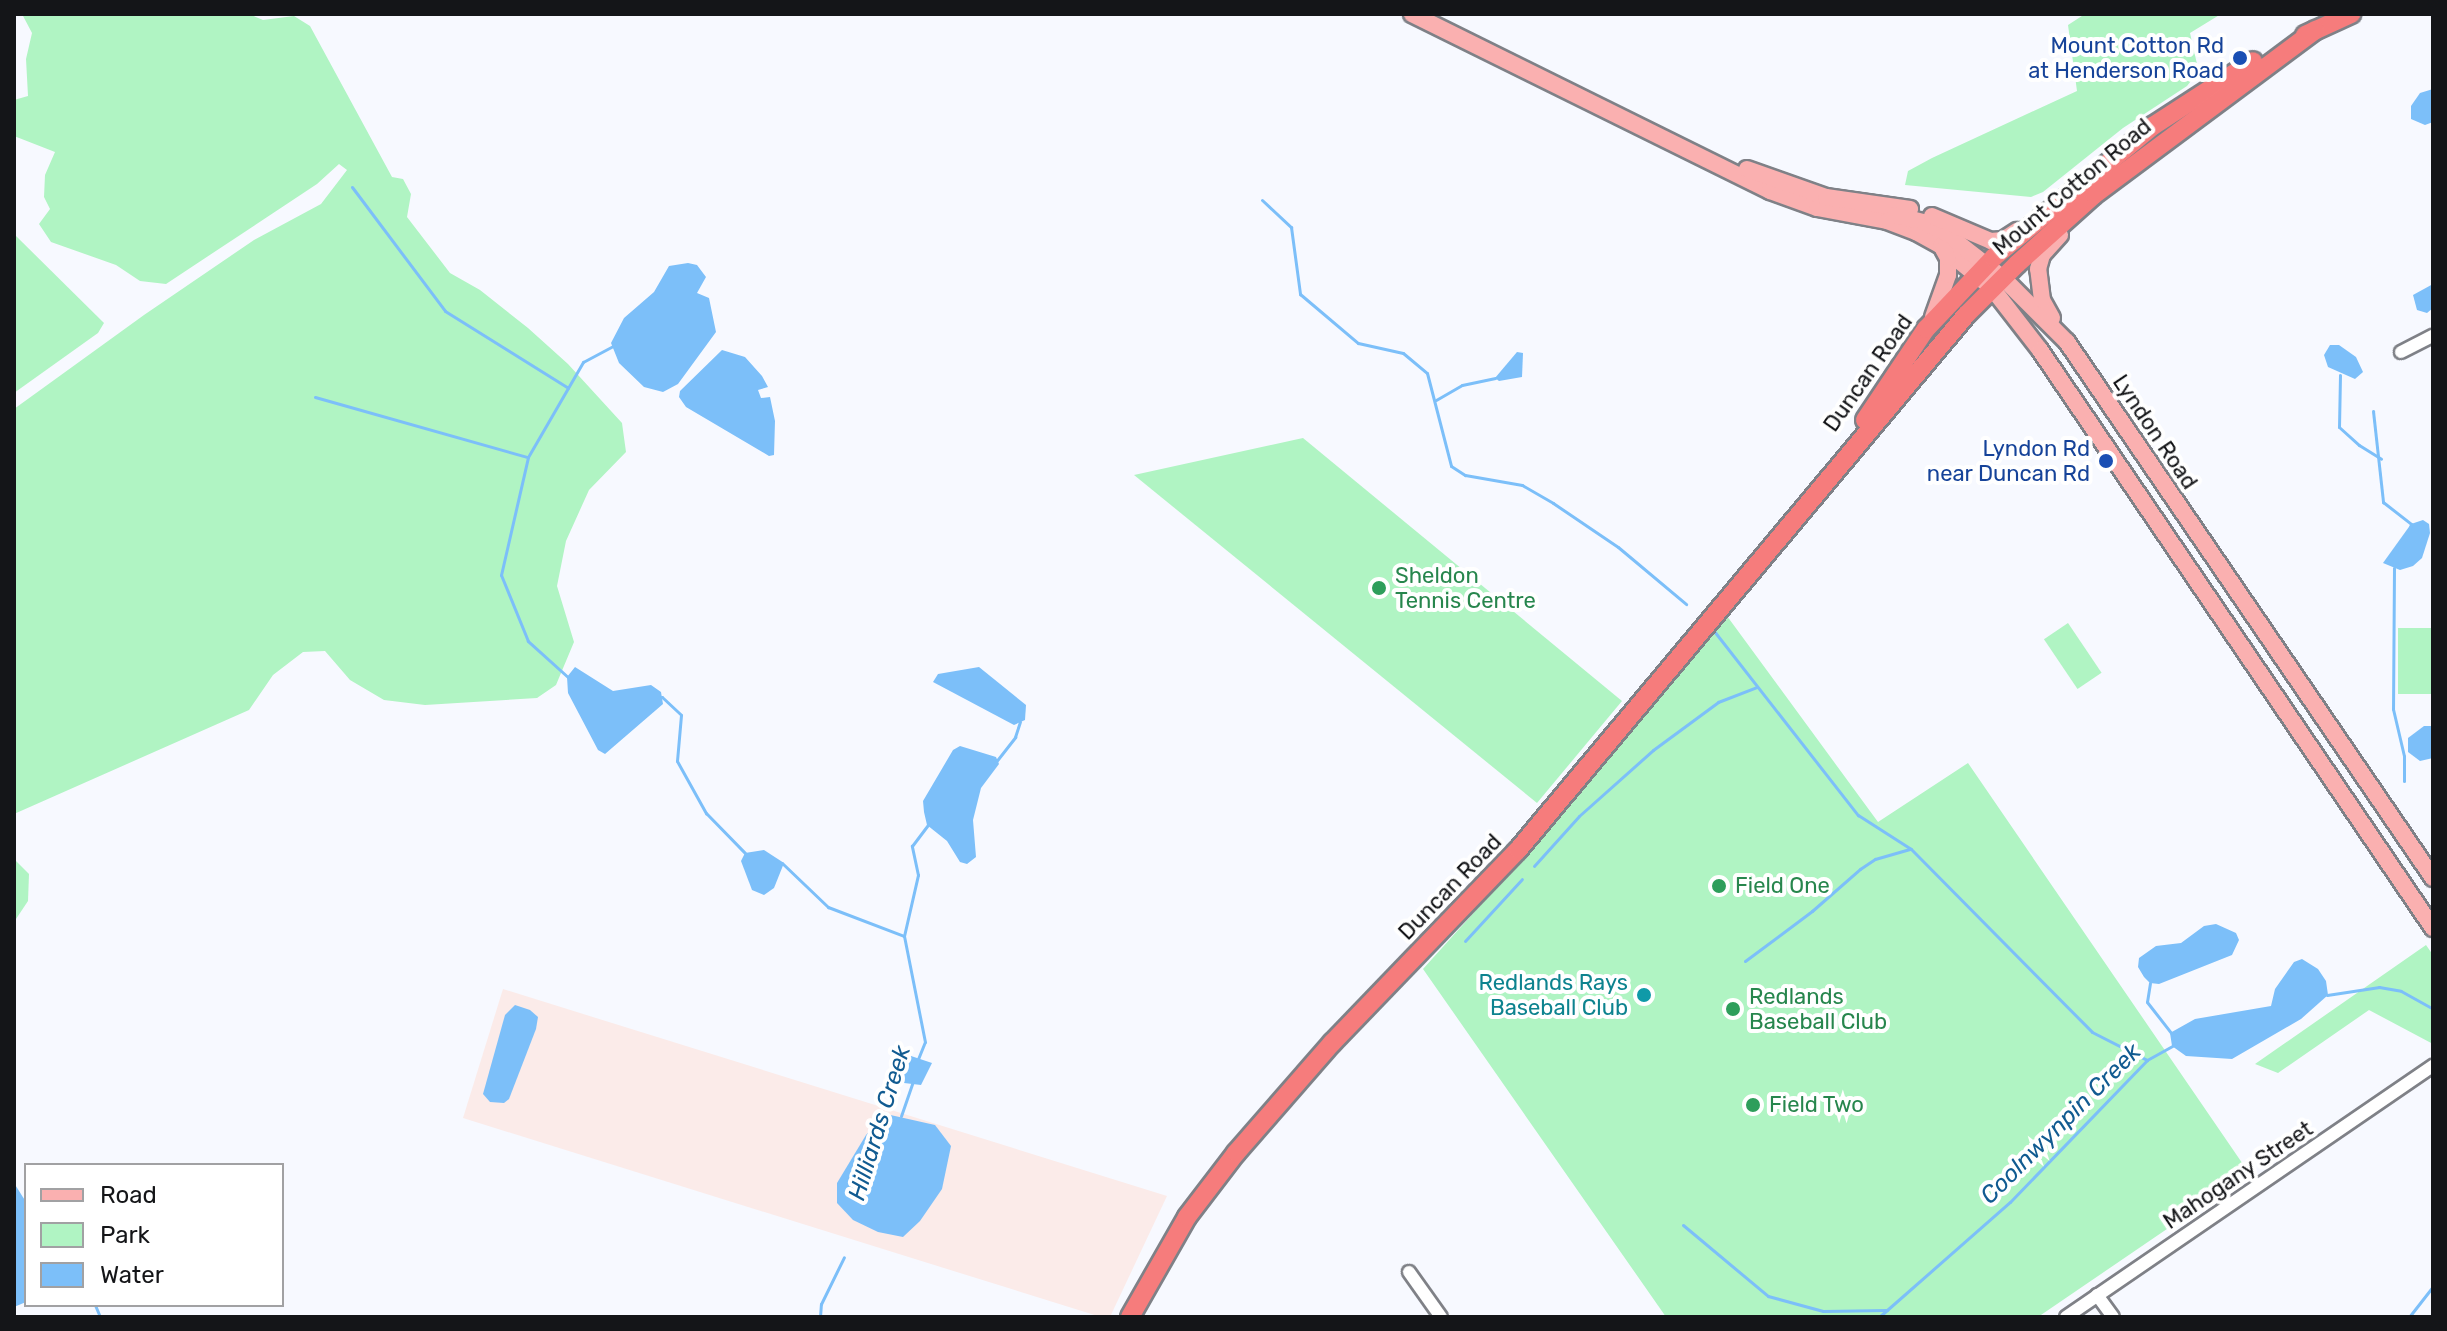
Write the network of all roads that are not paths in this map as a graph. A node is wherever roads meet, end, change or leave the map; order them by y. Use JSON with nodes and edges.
{"nodes":[{"id":1,"x":1412,"y":14,"type":"edge"},
{"id":2,"x":2345,"y":15,"type":"edge"},
{"id":3,"x":2315,"y":30,"type":"junction"},
{"id":4,"x":2189,"y":99,"type":"junction"},
{"id":5,"x":1678,"y":142,"type":"junction"},
{"id":6,"x":2158,"y":145,"type":"junction"},
{"id":7,"x":1723,"y":160,"type":"junction"},
{"id":8,"x":1941,"y":246,"type":"junction"},
{"id":9,"x":1982,"y":270,"type":"junction"},
{"id":10,"x":1998,"y":283,"type":"junction"},
{"id":11,"x":1926,"y":329,"type":"junction"},
{"id":12,"x":2433,"y":336,"type":"edge"},
{"id":13,"x":2067,"y":342,"type":"junction"},
{"id":14,"x":2401,"y":352,"type":"dead end"},
{"id":15,"x":2139,"y":448,"type":"junction"},
{"id":16,"x":2115,"y":464,"type":"junction"},
{"id":17,"x":1813,"y":494,"type":"junction"},
{"id":18,"x":2433,"y":878,"type":"edge"},
{"id":19,"x":2433,"y":928,"type":"edge"},
{"id":20,"x":2433,"y":1066,"type":"edge"},
{"id":21,"x":1409,"y":1272,"type":"dead end"},
{"id":22,"x":2097,"y":1295,"type":"junction"},
{"id":23,"x":1130,"y":1317,"type":"edge"},
{"id":24,"x":1441,"y":1317,"type":"edge"},
{"id":25,"x":2066,"y":1317,"type":"edge"},
{"id":26,"x":2113,"y":1317,"type":"edge"}],
"edges":[{"from":1,"to":5,"type":"main road","name":"Mount Cotton Road"},
{"from":2,"to":3,"type":"highway","name":"Mount Cotton Road"},
{"from":3,"to":4,"type":"highway","name":"Mount Cotton Road"},
{"from":3,"to":6,"type":"highway","name":"Mount Cotton Road"},
{"from":4,"to":7,"type":"main road","name":"Mount Cotton Road"},
{"from":4,"to":9,"type":"highway","name":"Duncan Road"},
{"from":5,"to":7,"type":"main road","name":"Mount Cotton Road"},
{"from":5,"to":8,"type":"main road","name":"Mount Cotton Road"},
{"from":6,"to":10,"type":"highway","name":"Mount Cotton Road"},
{"from":6,"to":13,"type":"main road"},
{"from":7,"to":9,"type":"main road"},
{"from":8,"to":9,"type":"main road","name":"Mount Cotton Road"},
{"from":8,"to":11,"type":"main road"},
{"from":9,"to":10,"type":"main road","name":"Mount Cotton Road"},
{"from":9,"to":11,"type":"highway","name":"Duncan Road"},
{"from":10,"to":13,"type":"main road","name":"Lyndon Road"},
{"from":10,"to":16,"type":"main road"},
{"from":10,"to":17,"type":"highway","name":"Duncan Road"},
{"from":11,"to":17,"type":"highway","name":"Duncan Road"},
{"from":12,"to":14,"type":"street"},
{"from":13,"to":15,"type":"main road","name":"Lyndon Road"},
{"from":15,"to":16,"type":"main road"},
{"from":15,"to":18,"type":"main road","name":"Lyndon Road"},
{"from":16,"to":19,"type":"main road"},
{"from":17,"to":23,"type":"highway","name":"Duncan Road"},
{"from":20,"to":22,"type":"street","name":"Mahogany Street"},
{"from":21,"to":24,"type":"street"},
{"from":22,"to":25,"type":"street","name":"Mahogany Street"},
{"from":22,"to":26,"type":"street"}]}
